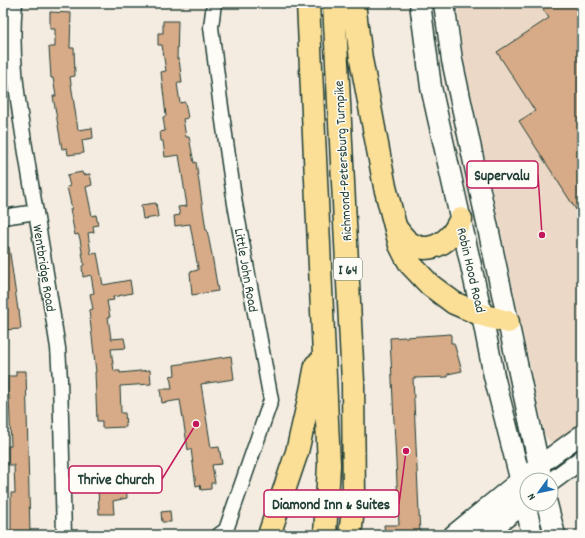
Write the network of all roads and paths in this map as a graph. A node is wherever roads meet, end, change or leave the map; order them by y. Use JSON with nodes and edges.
{"nodes":[{"id":1,"x":15,"y":3,"type":"edge"},
{"id":2,"x":214,"y":3,"type":"edge"},
{"id":3,"x":308,"y":3,"type":"edge"},
{"id":4,"x":334,"y":3,"type":"edge"},
{"id":5,"x":354,"y":3,"type":"edge"},
{"id":6,"x":420,"y":3,"type":"edge"},
{"id":7,"x":444,"y":3,"type":"edge"},
{"id":8,"x":36,"y":212,"type":"junction"},
{"id":9,"x":3,"y":217,"type":"edge"},
{"id":10,"x":461,"y":219,"type":"junction"},
{"id":11,"x":396,"y":228,"type":"junction"},
{"id":12,"x":482,"y":315,"type":"junction"},
{"id":13,"x":323,"y":322,"type":"junction"},
{"id":14,"x":508,"y":322,"type":"junction"},
{"id":15,"x":582,"y":434,"type":"edge"},
{"id":16,"x":582,"y":458,"type":"edge"},
{"id":17,"x":540,"y":472,"type":"edge"},
{"id":18,"x":541,"y":472,"type":"edge"},
{"id":19,"x":519,"y":474,"type":"edge"},
{"id":20,"x":559,"y":476,"type":"edge"},
{"id":21,"x":519,"y":484,"type":"edge"},
{"id":22,"x":519,"y":506,"type":"edge"},
{"id":23,"x":528,"y":512,"type":"edge"},
{"id":24,"x":549,"y":512,"type":"edge"},
{"id":25,"x":222,"y":533,"type":"edge"},
{"id":26,"x":64,"y":535,"type":"edge"},
{"id":27,"x":269,"y":535,"type":"edge"},
{"id":28,"x":325,"y":535,"type":"edge"},
{"id":29,"x":350,"y":535,"type":"edge"},
{"id":30,"x":454,"y":535,"type":"edge"},
{"id":31,"x":482,"y":535,"type":"edge"},
{"id":32,"x":532,"y":535,"type":"edge"},
{"id":33,"x":554,"y":535,"type":"edge"}],
"edges":[{"from":1,"to":8,"type":"street","name":"Wentbridge Road"},
{"from":2,"to":25,"type":"street","name":"Little John Road"},
{"from":3,"to":13,"type":"highway","name":"Richmond-Petersburg Turnpike","number":"I 64"},
{"from":4,"to":29,"type":"highway","name":"Richmond-Petersburg Turnpike","number":"I 64"},
{"from":5,"to":11,"type":"highway"},
{"from":6,"to":10,"type":"main road","name":"Robin Hood Road"},
{"from":7,"to":14,"type":"main road","name":"Robin Hood Road"},
{"from":8,"to":9,"type":"street"},
{"from":8,"to":26,"type":"street","name":"Wentbridge Road"},
{"from":10,"to":11,"type":"highway"},
{"from":10,"to":12,"type":"main road","name":"Robin Hood Road"},
{"from":11,"to":12,"type":"highway"},
{"from":12,"to":14,"type":"highway"},
{"from":12,"to":19,"type":"main road","name":"Robin Hood Road"},
{"from":13,"to":27,"type":"highway"},
{"from":13,"to":28,"type":"highway","name":"Richmond-Petersburg Turnpike","number":"I 64"},
{"from":14,"to":17,"type":"main road","name":"Robin Hood Road"},
{"from":15,"to":18,"type":"street"},
{"from":16,"to":20,"type":"street"},
{"from":21,"to":30,"type":"main road"},
{"from":22,"to":31,"type":"main road"},
{"from":23,"to":32,"type":"main road","name":"Robin Hood Road"},
{"from":24,"to":33,"type":"main road"}]}
